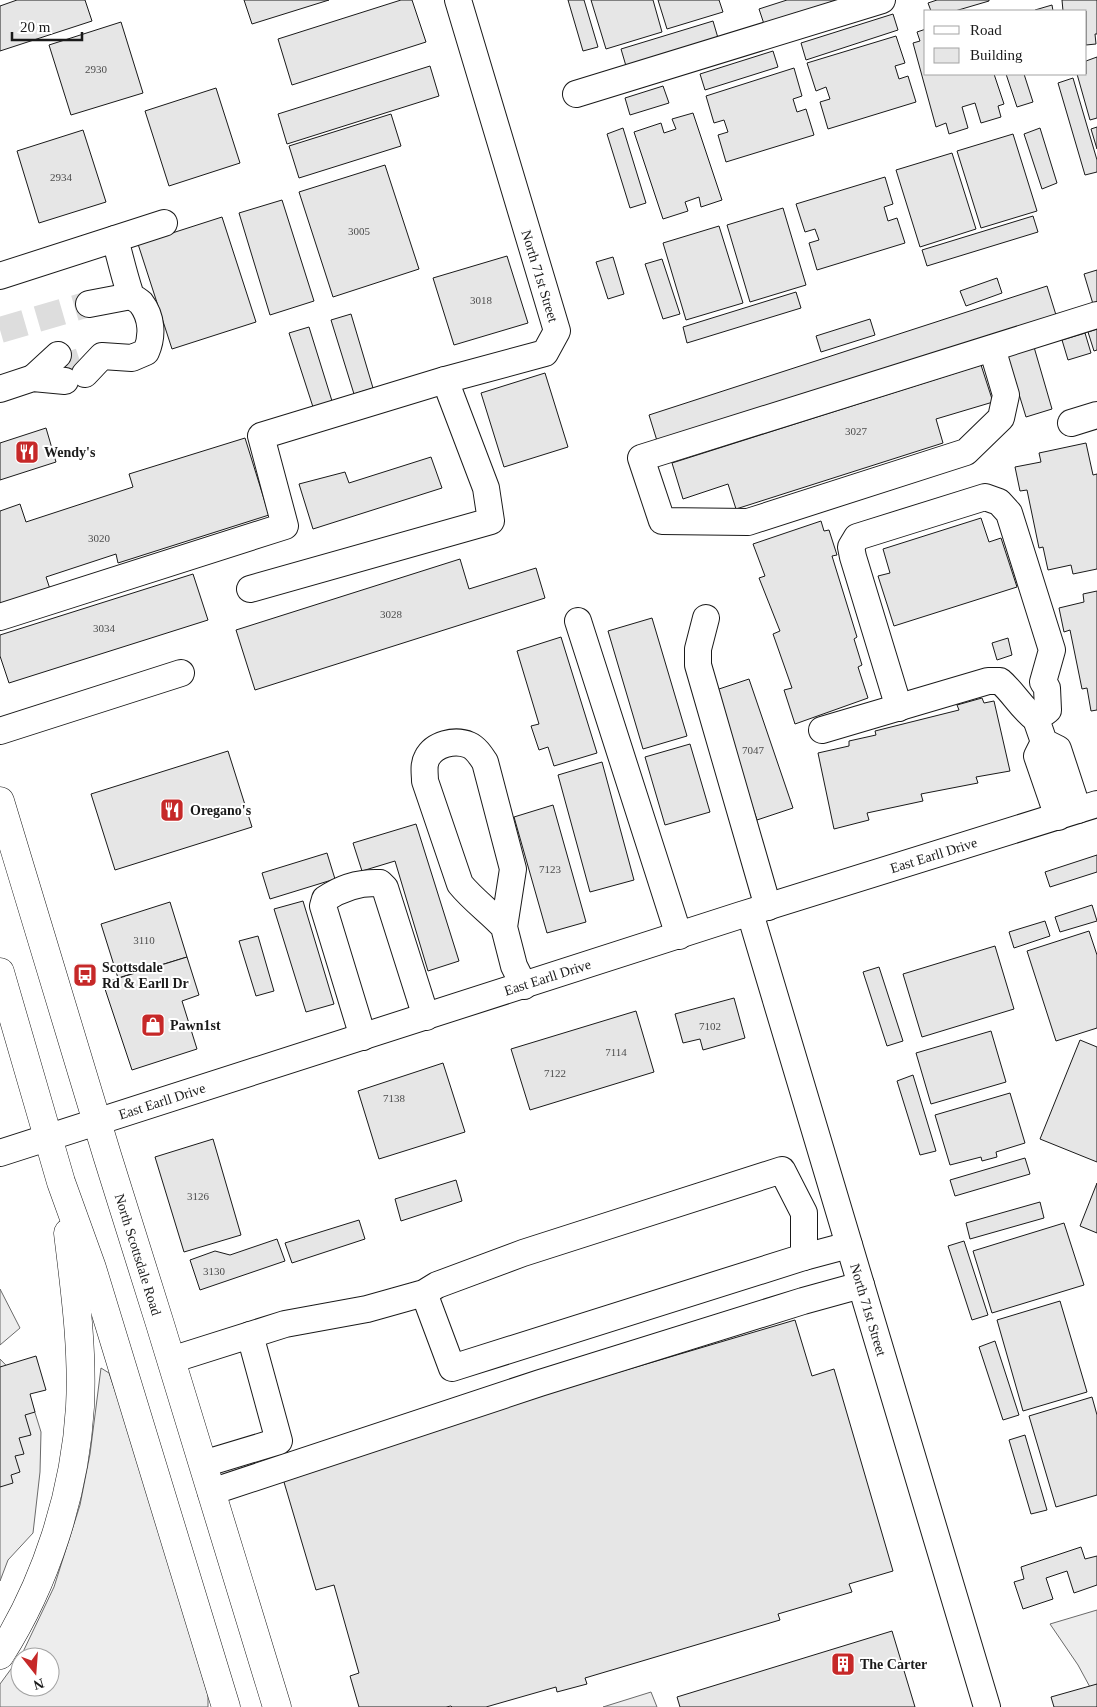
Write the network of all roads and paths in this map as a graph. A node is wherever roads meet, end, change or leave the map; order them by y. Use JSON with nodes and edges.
{"nodes":[{"id":1,"x":458,"y":0,"type":"edge"},
{"id":2,"x":882,"y":0,"type":"edge"},
{"id":3,"x":576,"y":94,"type":"dead end"},
{"id":4,"x":164,"y":224,"type":"dead end"},
{"id":5,"x":115,"y":239,"type":"junction"},
{"id":6,"x":0,"y":276,"type":"edge"},
{"id":7,"x":130,"y":296,"type":"junction"},
{"id":8,"x":89,"y":304,"type":"tunnel mouth"},
{"id":9,"x":1097,"y":314,"type":"edge"},
{"id":10,"x":992,"y":348,"type":"junction"},
{"id":11,"x":445,"y":380,"type":"junction"},
{"id":12,"x":0,"y":388,"type":"edge"},
{"id":13,"x":1097,"y":415,"type":"edge"},
{"id":14,"x":1071,"y":423,"type":"dead end"},
{"id":15,"x":250,"y":589,"type":"dead end"},
{"id":16,"x":0,"y":617,"type":"edge"},
{"id":17,"x":706,"y":618,"type":"dead end"},
{"id":18,"x":578,"y":621,"type":"dead end"},
{"id":19,"x":181,"y":673,"type":"dead end"},
{"id":20,"x":1043,"y":682,"type":"junction"},
{"id":21,"x":1012,"y":691,"type":"junction"},
{"id":22,"x":899,"y":708,"type":"junction"},
{"id":23,"x":822,"y":730,"type":"dead end"},
{"id":24,"x":1040,"y":730,"type":"junction"},
{"id":25,"x":0,"y":731,"type":"edge"},
{"id":26,"x":0,"y":801,"type":"edge"},
{"id":27,"x":1078,"y":810,"type":"edge"},
{"id":28,"x":759,"y":910,"type":"junction"},
{"id":29,"x":504,"y":927,"type":"junction"},
{"id":30,"x":679,"y":936,"type":"junction"},
{"id":31,"x":0,"y":972,"type":"edge"},
{"id":32,"x":524,"y":986,"type":"junction"},
{"id":33,"x":426,"y":1017,"type":"junction"},
{"id":34,"x":363,"y":1037,"type":"junction"},
{"id":35,"x":97,"y":1122,"type":"junction"},
{"id":36,"x":48,"y":1137,"type":"junction"},
{"id":37,"x":0,"y":1153,"type":"edge"},
{"id":38,"x":823,"y":1158,"type":"junction"},
{"id":39,"x":782,"y":1170,"type":"junction"},
{"id":40,"x":61,"y":1182,"type":"junction"},
{"id":41,"x":849,"y":1245,"type":"junction"},
{"id":42,"x":804,"y":1257,"type":"junction"},
{"id":43,"x":861,"y":1286,"type":"junction"},
{"id":44,"x":424,"y":1293,"type":"junction"},
{"id":45,"x":250,"y":1335,"type":"junction"},
{"id":46,"x":171,"y":1360,"type":"junction"},
{"id":47,"x":203,"y":1464,"type":"junction"},
{"id":48,"x":211,"y":1492,"type":"junction"},
{"id":49,"x":0,"y":1655,"type":"edge"},
{"id":50,"x":272,"y":1706,"type":"edge"},
{"id":51,"x":226,"y":1707,"type":"edge"},
{"id":52,"x":987,"y":1707,"type":"edge"}],
"edges":[{"from":1,"to":11,"type":"street","name":"North 71st Street"},
{"from":2,"to":3,"type":"street"},
{"from":4,"to":5,"type":"street"},
{"from":5,"to":6,"type":"street"},
{"from":5,"to":7,"type":"street"},
{"from":7,"to":8,"type":"street"},
{"from":7,"to":12,"type":"street"},
{"from":9,"to":10,"type":"street"},
{"from":10,"to":10,"type":"street"},
{"from":11,"to":15,"type":"street"},
{"from":11,"to":16,"type":"street","name":"North 71st Street"},
{"from":13,"to":14,"type":"street"},
{"from":17,"to":28,"type":"street","name":"North 71st Street"},
{"from":18,"to":30,"type":"street"},
{"from":19,"to":25,"type":"street"},
{"from":20,"to":21,"type":"street"},
{"from":20,"to":22,"type":"street"},
{"from":20,"to":24,"type":"street"},
{"from":21,"to":22,"type":"street"},
{"from":21,"to":24,"type":"street"},
{"from":22,"to":23,"type":"street"},
{"from":24,"to":27,"type":"street"},
{"from":26,"to":35,"type":"main road","name":"North Scottsdale Road"},
{"from":27,"to":28,"type":"street","name":"East Earll Drive"},
{"from":28,"to":30,"type":"street","name":"East Earll Drive"},
{"from":28,"to":38,"type":"street","name":"North 71st Street"},
{"from":29,"to":29,"type":"street"},
{"from":29,"to":32,"type":"street"},
{"from":30,"to":32,"type":"street","name":"East Earll Drive"},
{"from":31,"to":36,"type":"main road"},
{"from":32,"to":33,"type":"street","name":"East Earll Drive"},
{"from":33,"to":34,"type":"street","name":"East Earll Drive"},
{"from":33,"to":34,"type":"street"},
{"from":34,"to":35,"type":"street","name":"East Earll Drive"},
{"from":35,"to":36,"type":"street","name":"East Earll Drive"},
{"from":35,"to":46,"type":"main road","name":"North Scottsdale Road"},
{"from":36,"to":37,"type":"street","name":"East Earll Drive"},
{"from":36,"to":40,"type":"main road"},
{"from":38,"to":39,"type":"street"},
{"from":38,"to":41,"type":"street","name":"North 71st Street"},
{"from":39,"to":42,"type":"street"},
{"from":39,"to":44,"type":"street"},
{"from":40,"to":49,"type":"main road"},
{"from":40,"to":51,"type":"main road"},
{"from":41,"to":42,"type":"street"},
{"from":41,"to":43,"type":"street","name":"North 71st Street"},
{"from":42,"to":44,"type":"street"},
{"from":43,"to":48,"type":"street"},
{"from":43,"to":52,"type":"street","name":"North 71st Street"},
{"from":44,"to":45,"type":"street"},
{"from":45,"to":46,"type":"street"},
{"from":45,"to":47,"type":"street"},
{"from":46,"to":47,"type":"main road","name":"North Scottsdale Road"},
{"from":47,"to":48,"type":"main road","name":"North Scottsdale Road"},
{"from":48,"to":50,"type":"main road","name":"North Scottsdale Road"}]}
